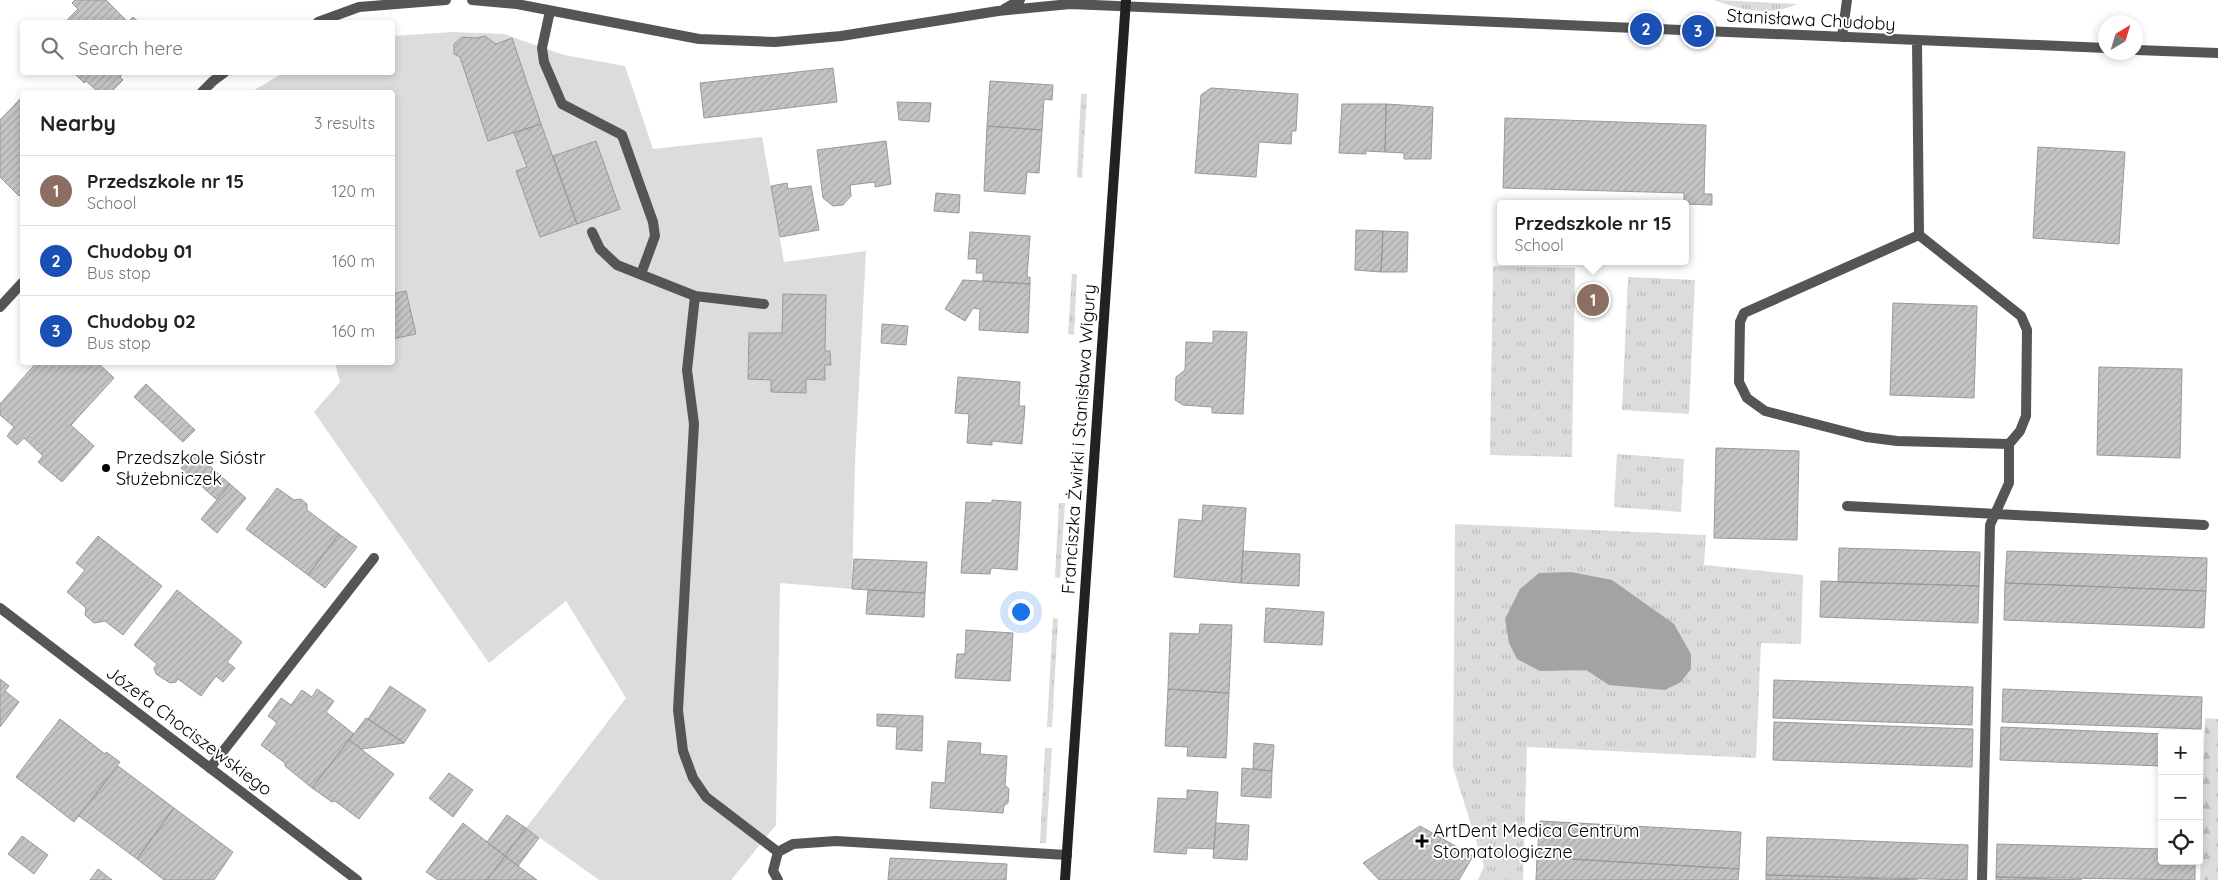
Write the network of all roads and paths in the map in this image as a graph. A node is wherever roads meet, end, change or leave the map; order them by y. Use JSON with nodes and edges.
{"nodes":[{"id":1,"x":446,"y":0,"type":"edge"},
{"id":2,"x":472,"y":0,"type":"edge"},
{"id":3,"x":1020,"y":0,"type":"edge"},
{"id":4,"x":1847,"y":0,"type":"edge"},
{"id":5,"x":1126,"y":4,"type":"edge"},
{"id":6,"x":550,"y":11,"type":"junction"},
{"id":7,"x":998,"y":12,"type":"junction"},
{"id":8,"x":323,"y":20,"type":"edge"},
{"id":9,"x":1842,"y":37,"type":"junction"},
{"id":10,"x":1917,"y":40,"type":"junction"},
{"id":11,"x":2098,"y":48,"type":"edge"},
{"id":12,"x":2143,"y":50,"type":"edge"},
{"id":13,"x":2218,"y":53,"type":"edge"},
{"id":14,"x":221,"y":75,"type":"edge"},
{"id":15,"x":204,"y":90,"type":"edge"},
{"id":16,"x":592,"y":232,"type":"dead end"},
{"id":17,"x":1919,"y":235,"type":"junction"},
{"id":18,"x":641,"y":274,"type":"junction"},
{"id":19,"x":20,"y":285,"type":"edge"},
{"id":20,"x":695,"y":296,"type":"junction"},
{"id":21,"x":764,"y":304,"type":"dead end"},
{"id":22,"x":0,"y":307,"type":"edge"},
{"id":23,"x":2009,"y":444,"type":"junction"},
{"id":24,"x":1847,"y":506,"type":"dead end"},
{"id":25,"x":1994,"y":514,"type":"junction"},
{"id":26,"x":2204,"y":525,"type":"dead end"},
{"id":27,"x":374,"y":558,"type":"dead end"},
{"id":28,"x":0,"y":608,"type":"edge"},
{"id":29,"x":210,"y":768,"type":"junction"},
{"id":30,"x":778,"y":852,"type":"junction"},
{"id":31,"x":1067,"y":855,"type":"junction"},
{"id":32,"x":357,"y":880,"type":"edge"},
{"id":33,"x":778,"y":880,"type":"edge"},
{"id":34,"x":1065,"y":880,"type":"edge"},
{"id":35,"x":1982,"y":880,"type":"edge"}],
"edges":[{"from":1,"to":8,"type":"street"},
{"from":2,"to":6,"type":"street","name":"Stanisława Chudoby"},
{"from":3,"to":7,"type":"street"},
{"from":4,"to":9,"type":"street"},
{"from":5,"to":7,"type":"street","name":"Stanisława Chudoby"},
{"from":5,"to":9,"type":"street","name":"Stanisława Chudoby"},
{"from":5,"to":31,"type":"street","name":"Franciszka Żwirki i Stanisława Wigury"},
{"from":6,"to":7,"type":"street","name":"Stanisława Chudoby"},
{"from":6,"to":18,"type":"street"},
{"from":9,"to":10,"type":"street","name":"Stanisława Chudoby"},
{"from":10,"to":11,"type":"street","name":"Stanisława Chudoby"},
{"from":10,"to":17,"type":"street"},
{"from":12,"to":13,"type":"street"},
{"from":14,"to":15,"type":"street"},
{"from":16,"to":18,"type":"street"},
{"from":17,"to":23,"type":"street"},
{"from":17,"to":23,"type":"street"},
{"from":18,"to":20,"type":"street"},
{"from":19,"to":22,"type":"street"},
{"from":20,"to":21,"type":"street"},
{"from":20,"to":30,"type":"street"},
{"from":23,"to":25,"type":"street"},
{"from":24,"to":25,"type":"street"},
{"from":25,"to":26,"type":"street"},
{"from":25,"to":35,"type":"street"},
{"from":27,"to":29,"type":"street"},
{"from":28,"to":29,"type":"street","name":"Józefa Chociszewskiego"},
{"from":29,"to":32,"type":"street","name":"Józefa Chociszewskiego"},
{"from":30,"to":31,"type":"street"},
{"from":30,"to":33,"type":"street"},
{"from":31,"to":34,"type":"street","name":"Franciszka Żwirki i Stanisława Wigury"}]}
